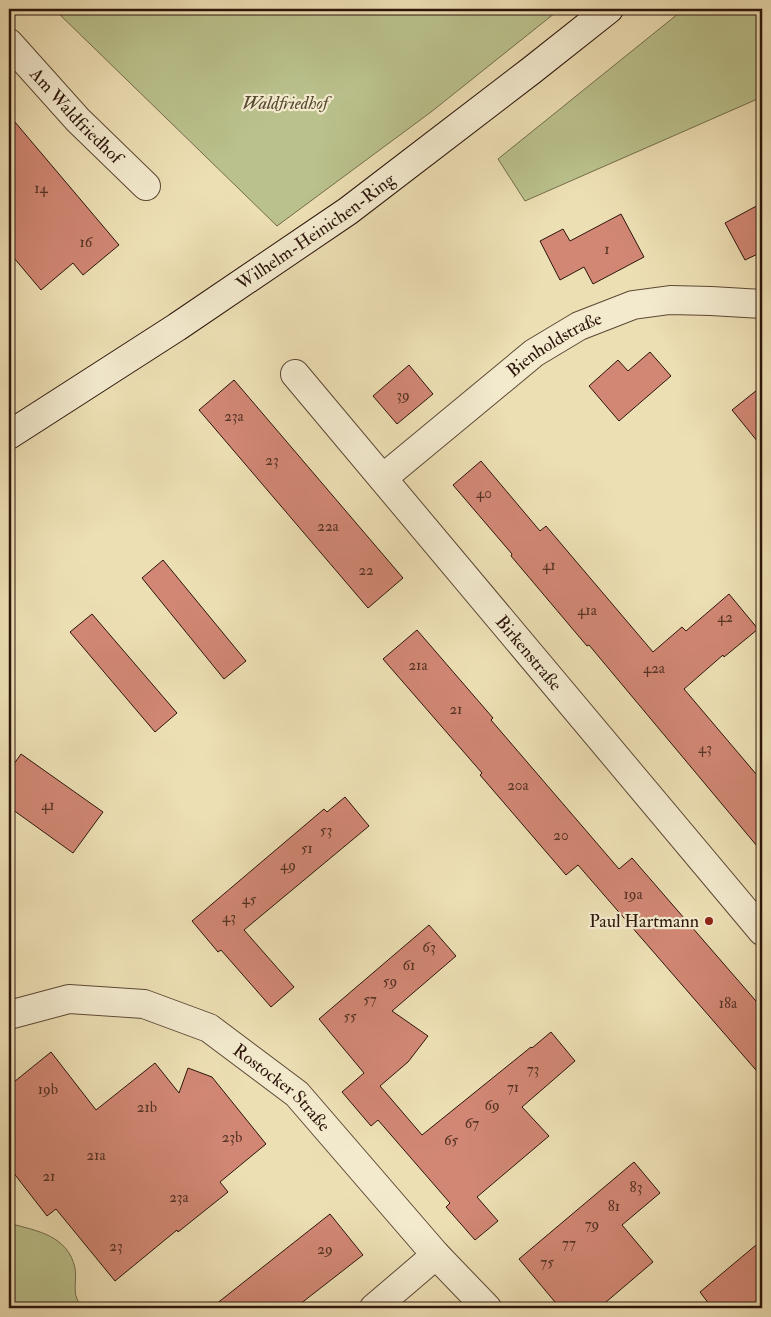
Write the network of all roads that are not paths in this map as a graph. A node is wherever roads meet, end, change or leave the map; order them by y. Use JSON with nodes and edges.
{"nodes":[{"id":1,"x":609,"y":9,"type":"edge"},
{"id":2,"x":9,"y":43,"type":"edge"},
{"id":3,"x":146,"y":186,"type":"dead end"},
{"id":4,"x":762,"y":304,"type":"edge"},
{"id":5,"x":295,"y":374,"type":"dead end"},
{"id":6,"x":9,"y":435,"type":"edge"},
{"id":7,"x":383,"y":478,"type":"junction"},
{"id":8,"x":762,"y":931,"type":"edge"},
{"id":9,"x":9,"y":1016,"type":"edge"},
{"id":10,"x":436,"y":1255,"type":"junction"},
{"id":11,"x":374,"y":1308,"type":"edge"},
{"id":12,"x":487,"y":1308,"type":"edge"}],
"edges":[{"from":1,"to":6,"type":"street","name":"Wilhelm-Heinichen-Ring"},
{"from":2,"to":3,"type":"street","name":"Am Waldfriedhof"},
{"from":4,"to":7,"type":"street","name":"Bienholdstraße"},
{"from":5,"to":7,"type":"street","name":"Birkenstraße"},
{"from":7,"to":8,"type":"street","name":"Birkenstraße"},
{"from":9,"to":10,"type":"street","name":"Rostocker Straße"},
{"from":10,"to":11,"type":"street"},
{"from":10,"to":12,"type":"street","name":"Rostocker Straße"}]}
